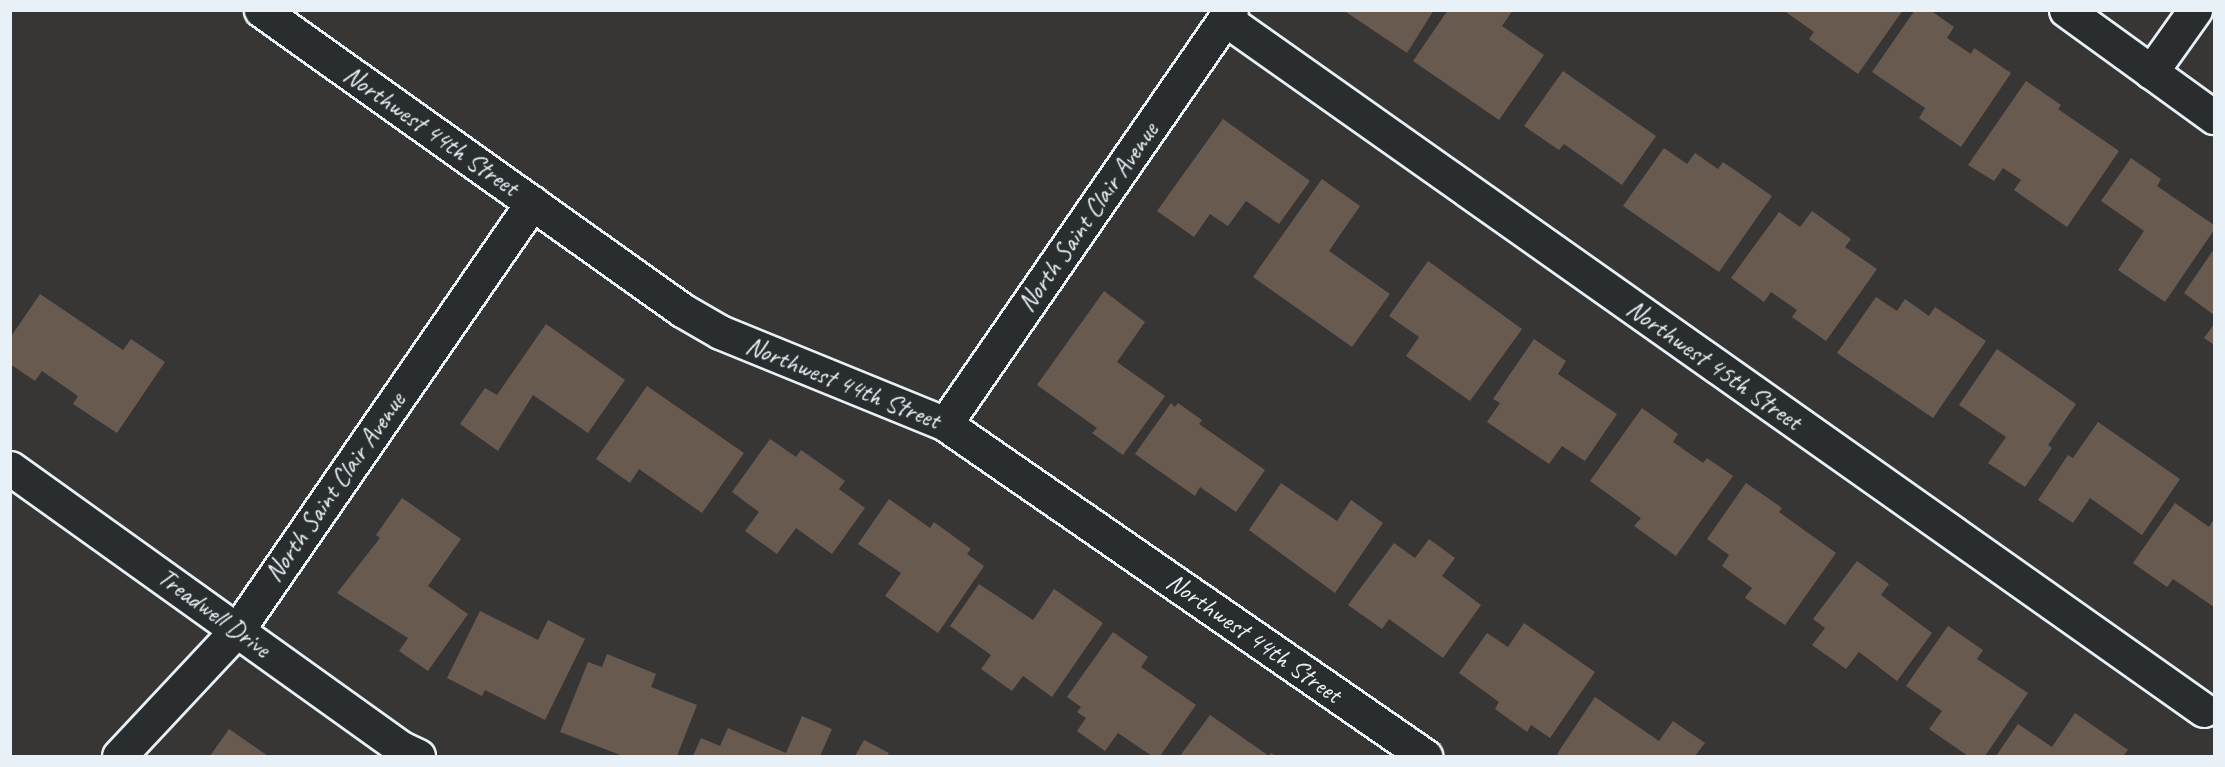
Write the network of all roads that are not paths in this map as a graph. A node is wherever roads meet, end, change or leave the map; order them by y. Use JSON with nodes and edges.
{"nodes":[{"id":1,"x":2066,"y":10,"type":"edge"},
{"id":2,"x":2195,"y":10,"type":"edge"},
{"id":3,"x":267,"y":12,"type":"edge"},
{"id":4,"x":1228,"y":15,"type":"edge"},
{"id":5,"x":2151,"y":72,"type":"junction"},
{"id":6,"x":2214,"y":117,"type":"edge"},
{"id":7,"x":532,"y":202,"type":"junction"},
{"id":8,"x":945,"y":424,"type":"junction"},
{"id":9,"x":10,"y":468,"type":"edge"},
{"id":10,"x":238,"y":629,"type":"junction"},
{"id":11,"x":2204,"y":710,"type":"dead end"},
{"id":12,"x":119,"y":756,"type":"edge"},
{"id":13,"x":418,"y":756,"type":"edge"},
{"id":14,"x":1425,"y":756,"type":"edge"}],
"edges":[{"from":1,"to":5,"type":"street"},
{"from":2,"to":5,"type":"street"},
{"from":3,"to":7,"type":"street","name":"Northwest 44th Street"},
{"from":4,"to":8,"type":"street","name":"North Saint Clair Avenue"},
{"from":4,"to":11,"type":"street","name":"Northwest 45th Street"},
{"from":5,"to":6,"type":"street"},
{"from":7,"to":8,"type":"street","name":"Northwest 44th Street"},
{"from":7,"to":10,"type":"street","name":"North Saint Clair Avenue"},
{"from":8,"to":14,"type":"street","name":"Northwest 44th Street"},
{"from":9,"to":10,"type":"street","name":"Treadwell Drive"},
{"from":10,"to":12,"type":"street","name":"North Saint Clair Avenue"},
{"from":10,"to":13,"type":"street","name":"Treadwell Drive"}]}
